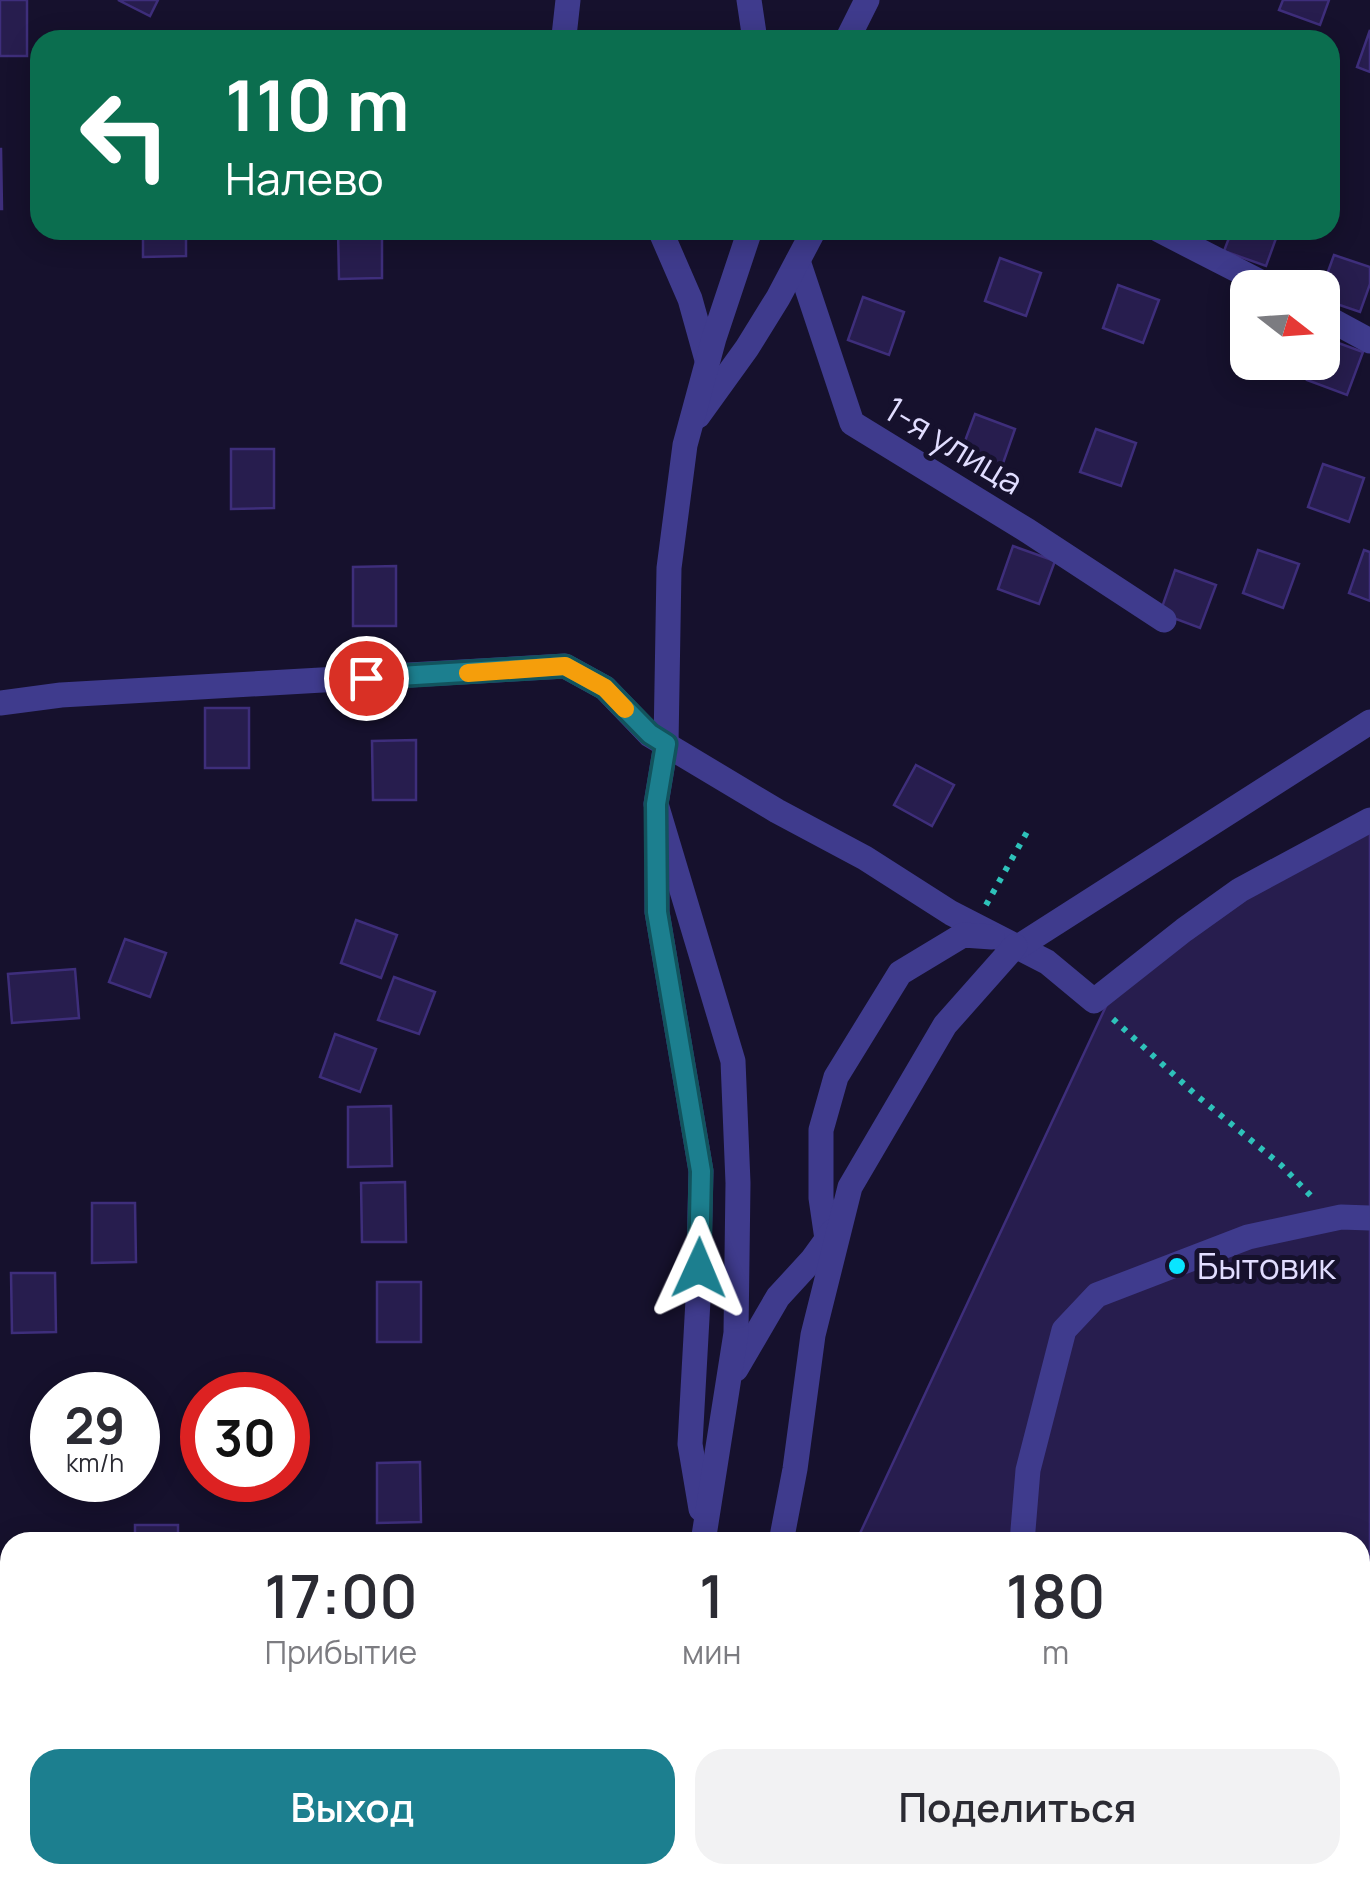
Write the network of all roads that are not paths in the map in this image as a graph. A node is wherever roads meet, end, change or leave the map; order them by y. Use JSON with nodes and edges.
{"nodes":[{"id":1,"x":568,"y":0,"type":"edge"},
{"id":2,"x":748,"y":0,"type":"edge"},
{"id":3,"x":867,"y":0,"type":"edge"},
{"id":4,"x":561,"y":30,"type":"edge"},
{"id":5,"x":753,"y":30,"type":"edge"},
{"id":6,"x":851,"y":30,"type":"edge"},
{"id":7,"x":664,"y":240,"type":"edge"},
{"id":8,"x":747,"y":240,"type":"edge"},
{"id":9,"x":809,"y":240,"type":"edge"},
{"id":10,"x":1178,"y":240,"type":"edge"},
{"id":11,"x":798,"y":261,"type":"junction"},
{"id":12,"x":1237,"y":270,"type":"edge"},
{"id":13,"x":1340,"y":324,"type":"edge"},
{"id":14,"x":1370,"y":340,"type":"edge"},
{"id":15,"x":707,"y":360,"type":"junction"},
{"id":16,"x":690,"y":428,"type":"junction"},
{"id":17,"x":1164,"y":620,"type":"dead end"},
{"id":18,"x":0,"y":703,"type":"edge"},
{"id":19,"x":1370,"y":722,"type":"edge"},
{"id":20,"x":666,"y":744,"type":"junction"},
{"id":21,"x":656,"y":804,"type":"junction"},
{"id":22,"x":1370,"y":820,"type":"edge"},
{"id":23,"x":1011,"y":943,"type":"junction"},
{"id":24,"x":1370,"y":1218,"type":"edge"},
{"id":25,"x":835,"y":1229,"type":"junction"},
{"id":26,"x":728,"y":1382,"type":"junction"},
{"id":27,"x":703,"y":1532,"type":"edge"},
{"id":28,"x":705,"y":1532,"type":"edge"},
{"id":29,"x":782,"y":1532,"type":"edge"},
{"id":30,"x":1023,"y":1532,"type":"edge"}],
"edges":[{"from":1,"to":4,"type":"street"},
{"from":2,"to":5,"type":"street"},
{"from":3,"to":6,"type":"street"},
{"from":7,"to":15,"type":"street"},
{"from":8,"to":15,"type":"street"},
{"from":9,"to":11,"type":"street"},
{"from":10,"to":12,"type":"street"},
{"from":11,"to":16,"type":"street"},
{"from":11,"to":17,"type":"street","name":"1-я улица"},
{"from":13,"to":14,"type":"street"},
{"from":15,"to":16,"type":"street"},
{"from":16,"to":20,"type":"street"},
{"from":18,"to":20,"type":"street"},
{"from":19,"to":23,"type":"street"},
{"from":20,"to":21,"type":"street"},
{"from":20,"to":23,"type":"street"},
{"from":21,"to":26,"type":"street"},
{"from":21,"to":27,"type":"street"},
{"from":22,"to":23,"type":"street"},
{"from":23,"to":25,"type":"street"},
{"from":23,"to":25,"type":"street"},
{"from":24,"to":30,"type":"street"},
{"from":25,"to":26,"type":"street"},
{"from":25,"to":29,"type":"street"},
{"from":26,"to":28,"type":"street"}]}
